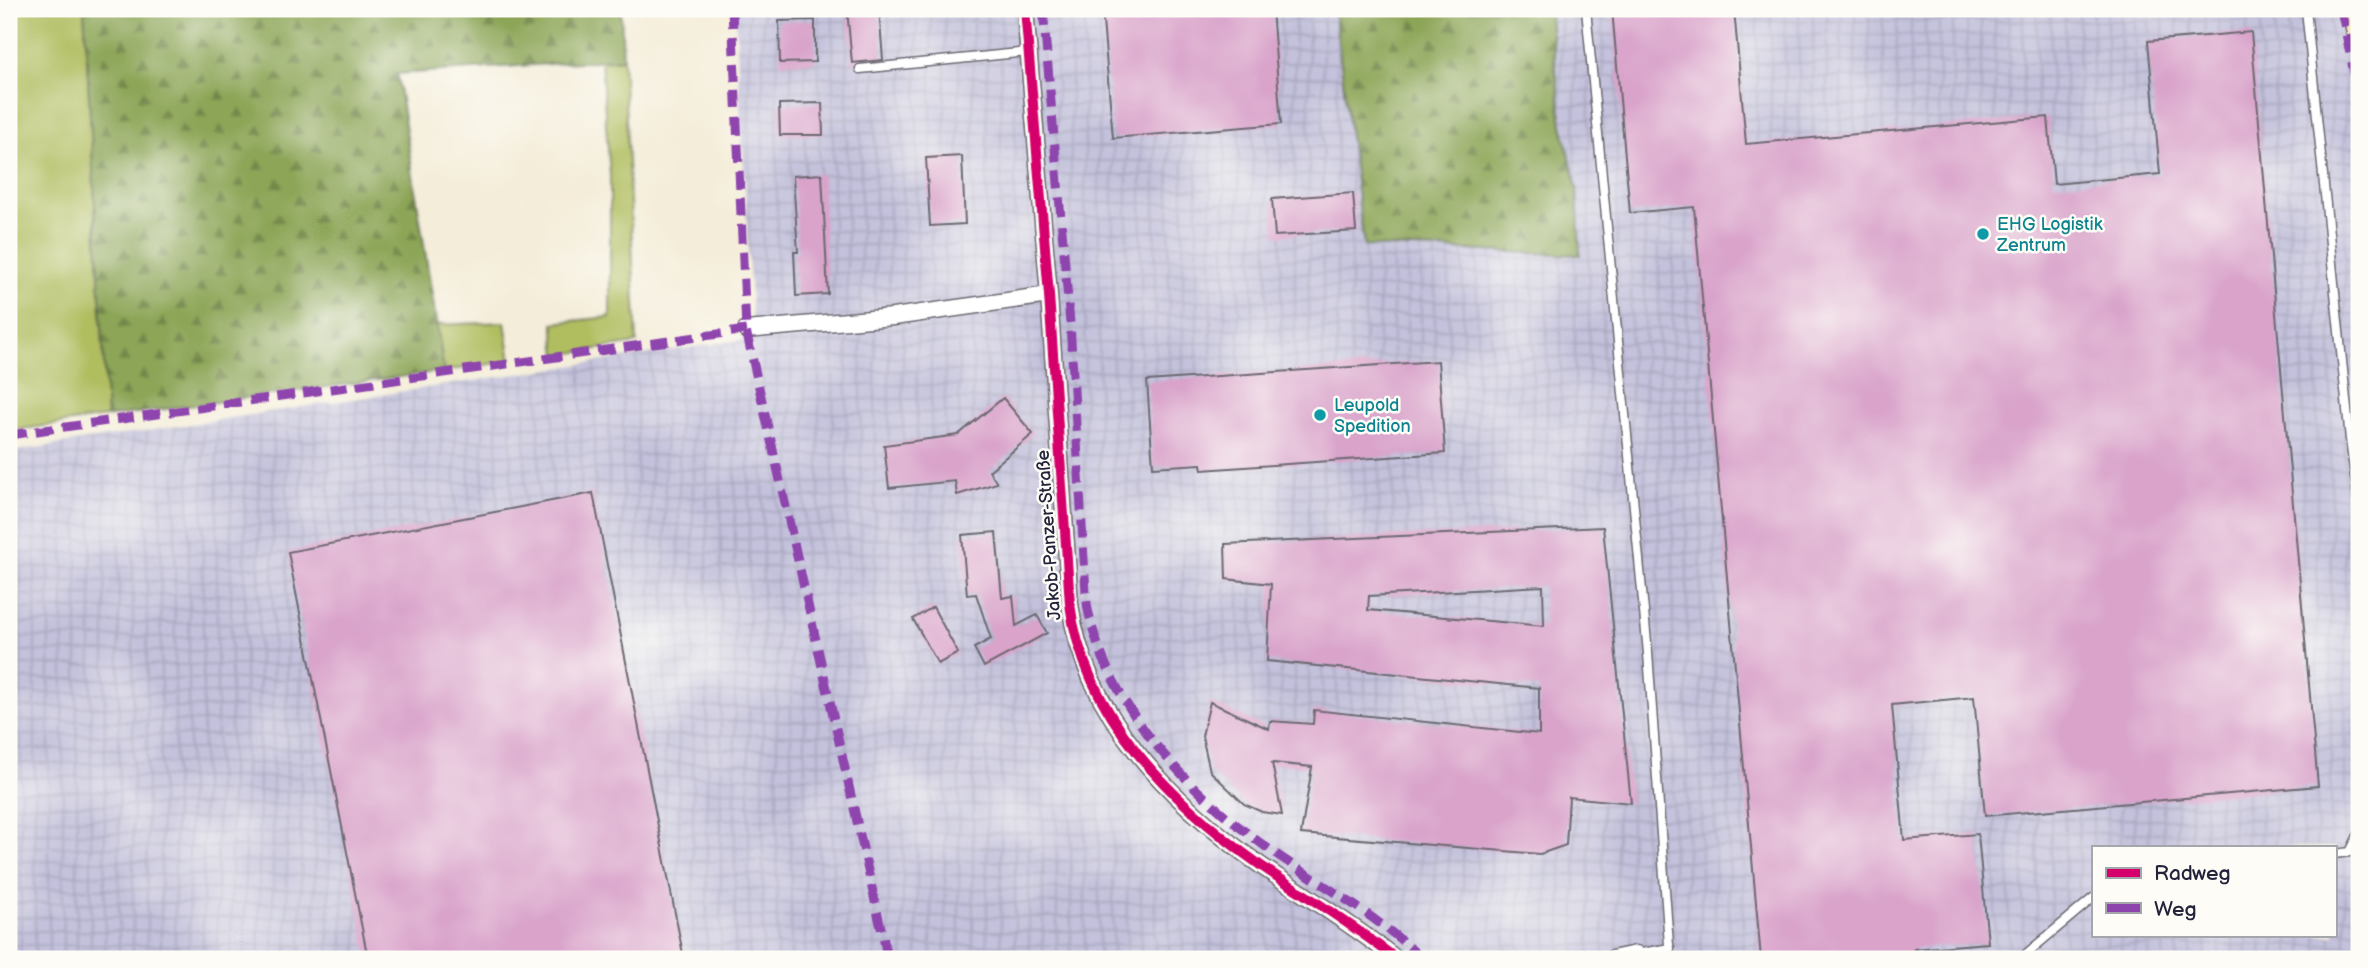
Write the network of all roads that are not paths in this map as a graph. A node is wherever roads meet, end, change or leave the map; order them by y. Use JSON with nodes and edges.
{"nodes":[{"id":1,"x":1025,"y":9,"type":"edge"},
{"id":2,"x":1586,"y":9,"type":"edge"},
{"id":3,"x":2306,"y":9,"type":"edge"},
{"id":4,"x":2354,"y":9,"type":"edge"},
{"id":5,"x":2359,"y":36,"type":"edge"},
{"id":6,"x":1028,"y":52,"type":"junction"},
{"id":7,"x":860,"y":69,"type":"dead end"},
{"id":8,"x":1048,"y":295,"type":"junction"},
{"id":9,"x":746,"y":330,"type":"dead end"},
{"id":10,"x":2359,"y":436,"type":"edge"},
{"id":11,"x":2350,"y":439,"type":"junction"},
{"id":12,"x":2359,"y":507,"type":"edge"},
{"id":13,"x":2359,"y":834,"type":"edge"},
{"id":14,"x":2336,"y":854,"type":"edge"},
{"id":15,"x":2092,"y":899,"type":"edge"},
{"id":16,"x":1670,"y":948,"type":"junction"},
{"id":17,"x":1636,"y":954,"type":"joint"},
{"id":18,"x":1396,"y":959,"type":"edge"},
{"id":19,"x":1612,"y":959,"type":"edge"},
{"id":20,"x":1670,"y":959,"type":"edge"},
{"id":21,"x":2020,"y":959,"type":"edge"}],
"edges":[{"from":1,"to":6,"type":"street","name":"Jakob-Panzer-Straße"},
{"from":2,"to":16,"type":"lane"},
{"from":3,"to":11,"type":"lane"},
{"from":4,"to":5,"type":"main road"},
{"from":6,"to":7,"type":"lane"},
{"from":6,"to":8,"type":"street","name":"Jakob-Panzer-Straße"},
{"from":8,"to":9,"type":"street"},
{"from":8,"to":18,"type":"street","name":"Jakob-Panzer-Straße"},
{"from":10,"to":11,"type":"lane"},
{"from":11,"to":12,"type":"lane"},
{"from":13,"to":14,"type":"lane"},
{"from":15,"to":21,"type":"lane"},
{"from":16,"to":17,"type":"lane"},
{"from":16,"to":20,"type":"lane"},
{"from":17,"to":19,"type":"street"}]}
